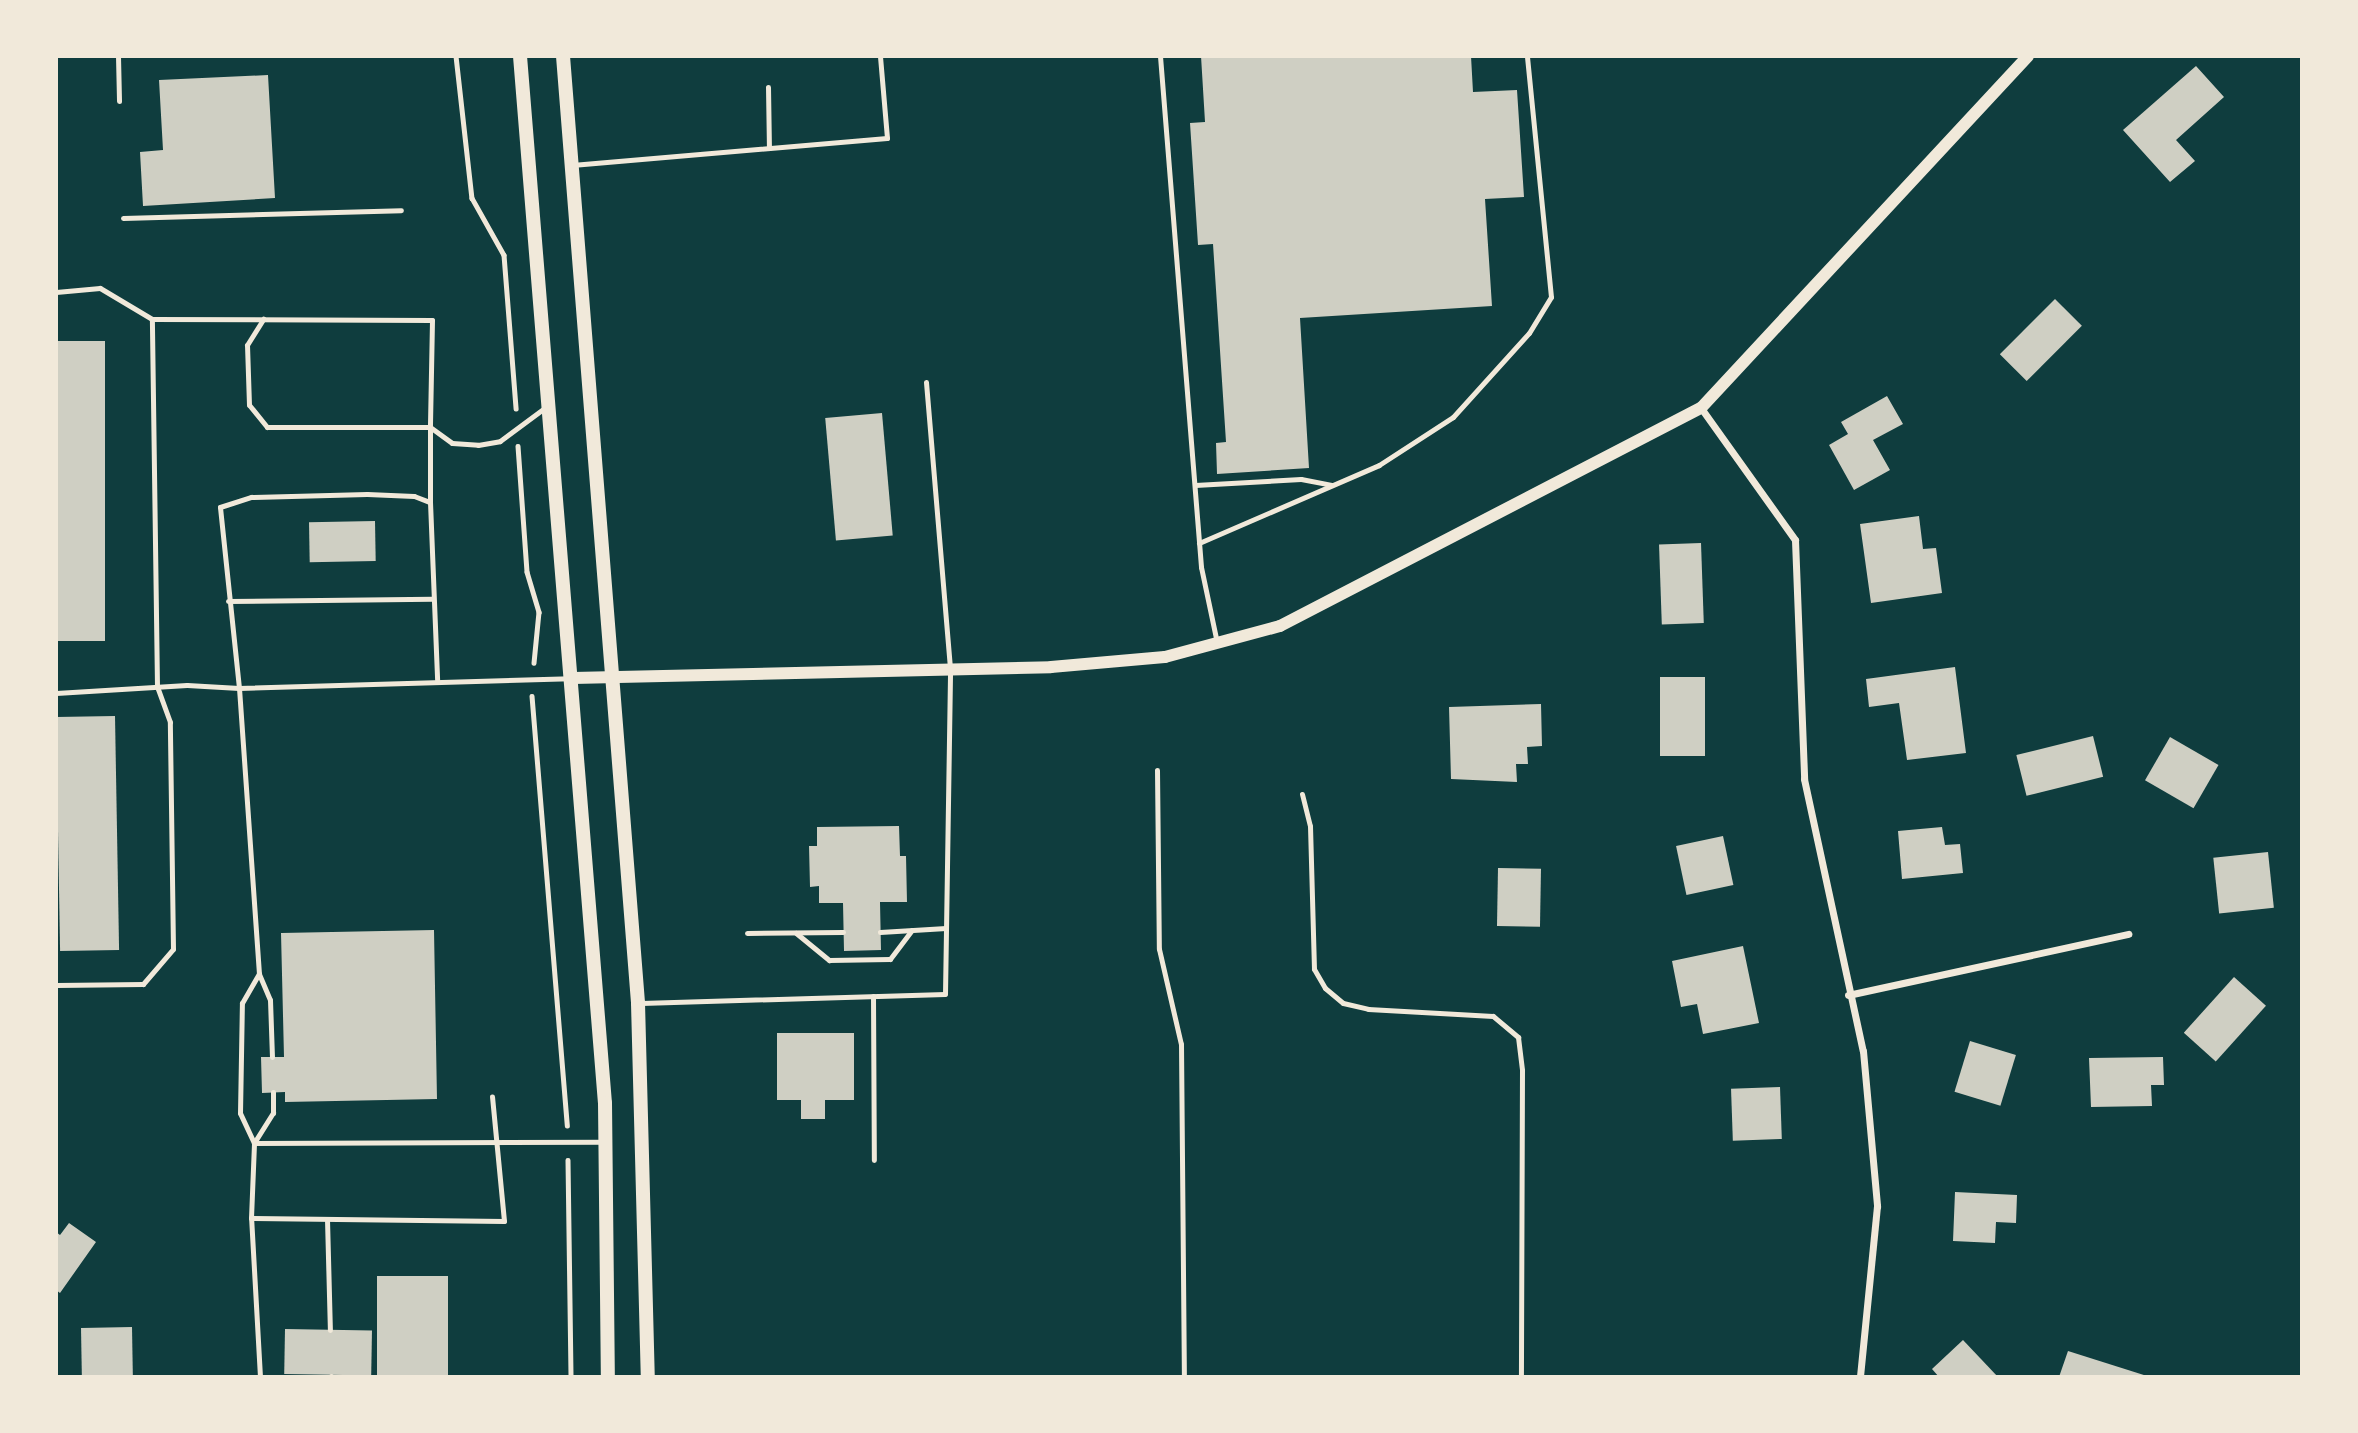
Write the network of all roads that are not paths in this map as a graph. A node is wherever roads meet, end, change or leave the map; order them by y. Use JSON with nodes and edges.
{"nodes":[{"id":1,"x":118,"y":56,"type":"edge"},
{"id":2,"x":520,"y":56,"type":"edge"},
{"id":3,"x":563,"y":56,"type":"edge"},
{"id":4,"x":880,"y":56,"type":"edge"},
{"id":5,"x":1160,"y":56,"type":"edge"},
{"id":6,"x":1527,"y":56,"type":"edge"},
{"id":7,"x":2028,"y":56,"type":"edge"},
{"id":8,"x":768,"y":87,"type":"dead end"},
{"id":9,"x":119,"y":101,"type":"dead end"},
{"id":10,"x":769,"y":148,"type":"junction"},
{"id":11,"x":572,"y":164,"type":"junction"},
{"id":12,"x":401,"y":209,"type":"dead end"},
{"id":13,"x":123,"y":218,"type":"dead end"},
{"id":14,"x":56,"y":292,"type":"edge"},
{"id":15,"x":152,"y":319,"type":"junction"},
{"id":16,"x":263,"y":319,"type":"junction"},
{"id":17,"x":926,"y":382,"type":"dead end"},
{"id":18,"x":551,"y":403,"type":"junction"},
{"id":19,"x":1701,"y":408,"type":"junction"},
{"id":20,"x":430,"y":427,"type":"junction"},
{"id":21,"x":1195,"y":485,"type":"junction"},
{"id":22,"x":1333,"y":485,"type":"junction"},
{"id":23,"x":430,"y":502,"type":"junction"},
{"id":24,"x":1199,"y":543,"type":"junction"},
{"id":25,"x":432,"y":599,"type":"junction"},
{"id":26,"x":228,"y":601,"type":"junction"},
{"id":27,"x":1217,"y":643,"type":"junction"},
{"id":28,"x":950,"y":668,"type":"junction"},
{"id":29,"x":612,"y":677,"type":"junction"},
{"id":30,"x":573,"y":678,"type":"junction"},
{"id":31,"x":437,"y":680,"type":"junction"},
{"id":32,"x":158,"y":686,"type":"junction"},
{"id":33,"x":239,"y":688,"type":"junction"},
{"id":34,"x":56,"y":693,"type":"edge"},
{"id":35,"x":1157,"y":770,"type":"dead end"},
{"id":36,"x":1301,"y":794,"type":"dead end"},
{"id":37,"x":946,"y":928,"type":"junction"},
{"id":38,"x":912,"y":930,"type":"junction"},
{"id":39,"x":843,"y":932,"type":"dead end"},
{"id":40,"x":880,"y":932,"type":"dead end"},
{"id":41,"x":747,"y":933,"type":"dead end"},
{"id":42,"x":796,"y":933,"type":"junction"},
{"id":43,"x":2128,"y":934,"type":"dead end"},
{"id":44,"x":259,"y":974,"type":"junction"},
{"id":45,"x":56,"y":985,"type":"edge"},
{"id":46,"x":1848,"y":995,"type":"junction"},
{"id":47,"x":873,"y":996,"type":"junction"},
{"id":48,"x":638,"y":1003,"type":"junction"},
{"id":49,"x":272,"y":1057,"type":"dead end"},
{"id":50,"x":272,"y":1092,"type":"dead end"},
{"id":51,"x":492,"y":1097,"type":"dead end"},
{"id":52,"x":499,"y":1142,"type":"junction"},
{"id":53,"x":606,"y":1142,"type":"junction"},
{"id":54,"x":254,"y":1143,"type":"junction"},
{"id":55,"x":874,"y":1160,"type":"dead end"},
{"id":56,"x":251,"y":1218,"type":"junction"},
{"id":57,"x":327,"y":1219,"type":"junction"},
{"id":58,"x":330,"y":1330,"type":"dead end"},
{"id":59,"x":260,"y":1377,"type":"edge"},
{"id":60,"x":608,"y":1377,"type":"edge"},
{"id":61,"x":648,"y":1377,"type":"edge"},
{"id":62,"x":1184,"y":1377,"type":"edge"},
{"id":63,"x":1521,"y":1377,"type":"edge"},
{"id":64,"x":1860,"y":1377,"type":"edge"}],
"edges":[{"from":1,"to":9,"type":"lane"},
{"from":2,"to":18,"type":"main road"},
{"from":3,"to":11,"type":"main road"},
{"from":4,"to":10,"type":"lane"},
{"from":5,"to":21,"type":"lane"},
{"from":6,"to":22,"type":"lane"},
{"from":7,"to":19,"type":"street"},
{"from":8,"to":10,"type":"lane"},
{"from":10,"to":11,"type":"lane"},
{"from":11,"to":29,"type":"main road"},
{"from":12,"to":13,"type":"lane"},
{"from":14,"to":15,"type":"lane"},
{"from":15,"to":16,"type":"lane"},
{"from":15,"to":32,"type":"lane"},
{"from":16,"to":20,"type":"lane"},
{"from":16,"to":20,"type":"lane"},
{"from":17,"to":28,"type":"lane"},
{"from":18,"to":20,"type":"lane"},
{"from":18,"to":30,"type":"main road"},
{"from":19,"to":27,"type":"street"},
{"from":19,"to":46,"type":"street"},
{"from":20,"to":23,"type":"lane"},
{"from":21,"to":22,"type":"lane"},
{"from":21,"to":24,"type":"lane"},
{"from":22,"to":24,"type":"lane"},
{"from":23,"to":25,"type":"lane"},
{"from":23,"to":26,"type":"lane"},
{"from":24,"to":27,"type":"lane"},
{"from":25,"to":26,"type":"lane"},
{"from":25,"to":31,"type":"lane"},
{"from":26,"to":33,"type":"lane"},
{"from":27,"to":28,"type":"street"},
{"from":28,"to":29,"type":"street"},
{"from":28,"to":37,"type":"lane"},
{"from":29,"to":30,"type":"street"},
{"from":29,"to":48,"type":"main road"},
{"from":30,"to":31,"type":"lane"},
{"from":30,"to":53,"type":"main road"},
{"from":31,"to":33,"type":"lane"},
{"from":32,"to":33,"type":"lane"},
{"from":32,"to":34,"type":"lane"},
{"from":32,"to":45,"type":"lane"},
{"from":33,"to":44,"type":"lane"},
{"from":35,"to":62,"type":"lane"},
{"from":36,"to":63,"type":"lane"},
{"from":37,"to":38,"type":"lane"},
{"from":37,"to":47,"type":"lane"},
{"from":38,"to":40,"type":"lane"},
{"from":38,"to":42,"type":"lane"},
{"from":39,"to":42,"type":"lane"},
{"from":41,"to":42,"type":"lane"},
{"from":43,"to":46,"type":"street"},
{"from":44,"to":49,"type":"lane"},
{"from":44,"to":54,"type":"lane"},
{"from":46,"to":64,"type":"street"},
{"from":47,"to":48,"type":"lane"},
{"from":47,"to":55,"type":"lane"},
{"from":48,"to":61,"type":"main road"},
{"from":50,"to":54,"type":"lane"},
{"from":51,"to":52,"type":"lane"},
{"from":52,"to":53,"type":"lane"},
{"from":52,"to":54,"type":"lane"},
{"from":52,"to":57,"type":"lane"},
{"from":53,"to":60,"type":"main road"},
{"from":54,"to":56,"type":"lane"},
{"from":56,"to":57,"type":"lane"},
{"from":56,"to":59,"type":"lane"},
{"from":57,"to":58,"type":"lane"}]}
